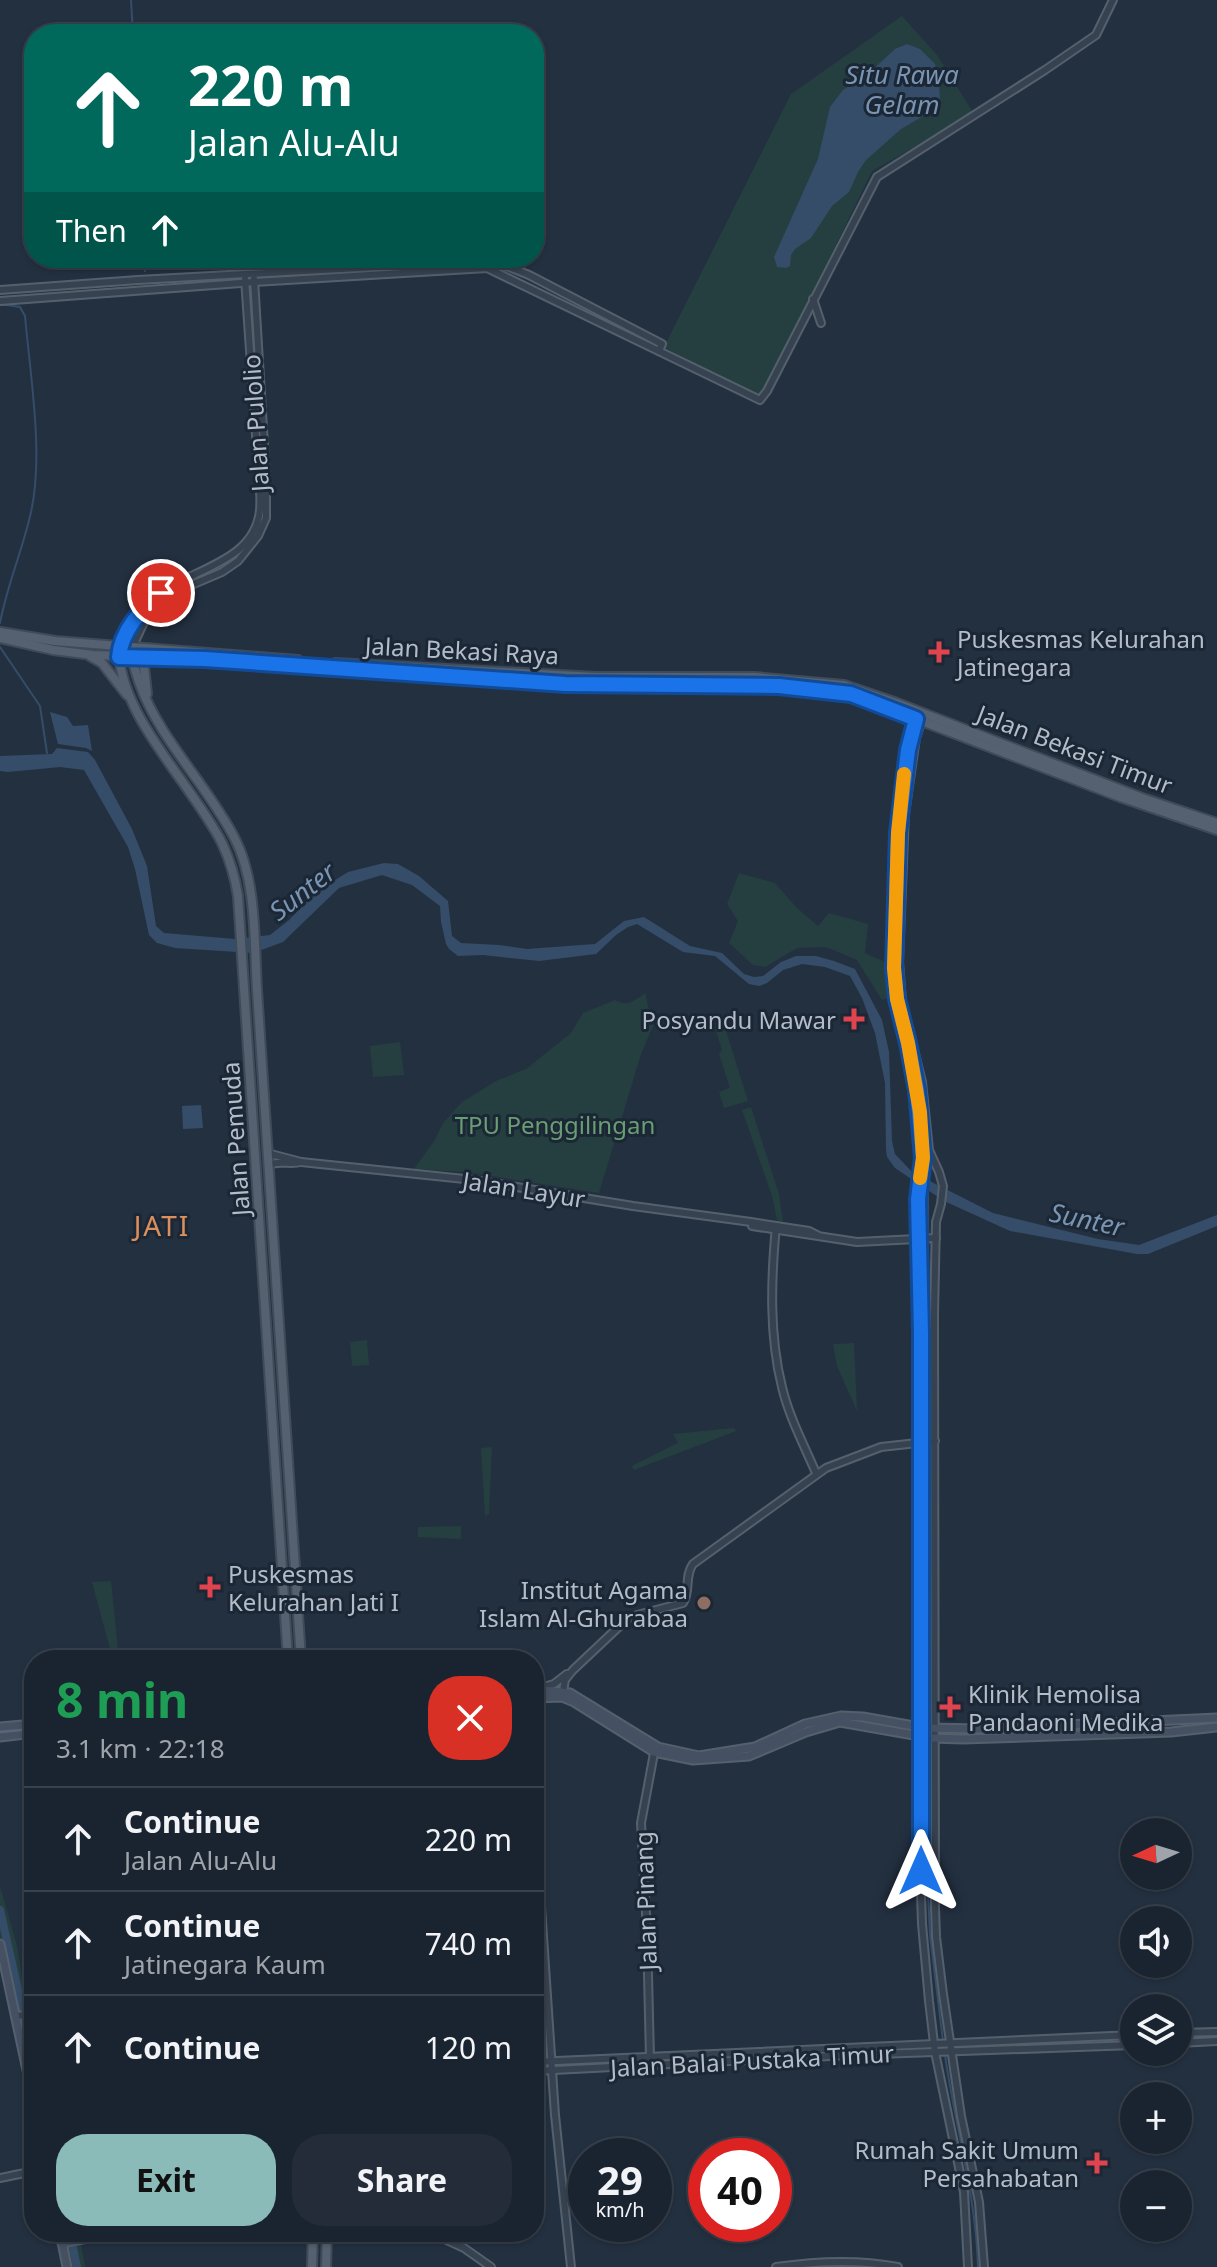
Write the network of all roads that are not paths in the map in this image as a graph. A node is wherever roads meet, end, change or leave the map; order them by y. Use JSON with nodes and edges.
{"nodes":[{"id":1,"x":1113,"y":0,"type":"edge"},
{"id":2,"x":380,"y":268,"type":"edge"},
{"id":3,"x":511,"y":268,"type":"edge"},
{"id":4,"x":249,"y":279,"type":"junction"},
{"id":5,"x":553,"y":288,"type":"junction"},
{"id":6,"x":0,"y":290,"type":"edge"},
{"id":7,"x":548,"y":296,"type":"junction"},
{"id":8,"x":813,"y":299,"type":"junction"},
{"id":9,"x":0,"y":301,"type":"edge"},
{"id":10,"x":821,"y":323,"type":"dead end"},
{"id":11,"x":661,"y":348,"type":"junction"},
{"id":12,"x":195,"y":578,"type":"junction"},
{"id":13,"x":138,"y":616,"type":"junction"},
{"id":14,"x":145,"y":620,"type":"junction"},
{"id":15,"x":2,"y":636,"type":"edge"},
{"id":16,"x":120,"y":647,"type":"junction"},
{"id":17,"x":132,"y":652,"type":"junction"},
{"id":18,"x":87,"y":655,"type":"junction"},
{"id":19,"x":205,"y":656,"type":"junction"},
{"id":20,"x":119,"y":657,"type":"junction"},
{"id":21,"x":148,"y":657,"type":"junction"},
{"id":22,"x":130,"y":699,"type":"junction"},
{"id":23,"x":149,"y":707,"type":"junction"},
{"id":24,"x":920,"y":716,"type":"junction"},
{"id":25,"x":1217,"y":823,"type":"edge"},
{"id":26,"x":1217,"y":830,"type":"edge"},
{"id":27,"x":259,"y":1019,"type":"junction"},
{"id":28,"x":247,"y":1020,"type":"junction"},
{"id":29,"x":267,"y":1153,"type":"junction"},
{"id":30,"x":925,"y":1159,"type":"junction"},
{"id":31,"x":301,"y":1162,"type":"junction"},
{"id":32,"x":268,"y":1165,"type":"junction"},
{"id":33,"x":776,"y":1228,"type":"junction"},
{"id":34,"x":927,"y":1238,"type":"junction"},
{"id":35,"x":928,"y":1442,"type":"junction"},
{"id":36,"x":816,"y":1473,"type":"junction"},
{"id":37,"x":283,"y":1570,"type":"junction"},
{"id":38,"x":295,"y":1570,"type":"junction"},
{"id":39,"x":287,"y":1650,"type":"edge"},
{"id":40,"x":300,"y":1650,"type":"edge"},
{"id":41,"x":573,"y":1670,"type":"junction"},
{"id":42,"x":544,"y":1687,"type":"edge"},
{"id":43,"x":544,"y":1690,"type":"edge"},
{"id":44,"x":563,"y":1691,"type":"junction"},
{"id":45,"x":544,"y":1698,"type":"edge"},
{"id":46,"x":1217,"y":1718,"type":"edge"},
{"id":47,"x":24,"y":1725,"type":"edge"},
{"id":48,"x":12,"y":1726,"type":"junction"},
{"id":49,"x":0,"y":1727,"type":"edge"},
{"id":50,"x":1217,"y":1727,"type":"edge"},
{"id":51,"x":928,"y":1728,"type":"junction"},
{"id":52,"x":24,"y":1734,"type":"edge"},
{"id":53,"x":13,"y":1736,"type":"junction"},
{"id":54,"x":0,"y":1737,"type":"edge"},
{"id":55,"x":928,"y":1737,"type":"junction"},
{"id":56,"x":654,"y":1749,"type":"junction"},
{"id":57,"x":726,"y":1756,"type":"junction"},
{"id":58,"x":0,"y":1944,"type":"edge"},
{"id":59,"x":544,"y":1949,"type":"edge"},
{"id":60,"x":24,"y":2014,"type":"edge"},
{"id":61,"x":17,"y":2016,"type":"junction"},
{"id":62,"x":1217,"y":2032,"type":"edge"},
{"id":63,"x":1192,"y":2033,"type":"edge"},
{"id":64,"x":1120,"y":2036,"type":"edge"},
{"id":65,"x":1007,"y":2040,"type":"junction"},
{"id":66,"x":1217,"y":2041,"type":"edge"},
{"id":67,"x":949,"y":2042,"type":"junction"},
{"id":68,"x":1192,"y":2042,"type":"edge"},
{"id":69,"x":936,"y":2043,"type":"junction"},
{"id":70,"x":1120,"y":2045,"type":"edge"},
{"id":71,"x":1007,"y":2049,"type":"junction"},
{"id":72,"x":951,"y":2051,"type":"junction"},
{"id":73,"x":24,"y":2052,"type":"edge"},
{"id":74,"x":937,"y":2052,"type":"junction"},
{"id":75,"x":650,"y":2058,"type":"junction"},
{"id":76,"x":544,"y":2064,"type":"edge"},
{"id":77,"x":552,"y":2066,"type":"junction"},
{"id":78,"x":544,"y":2068,"type":"edge"},
{"id":79,"x":24,"y":2173,"type":"edge"},
{"id":80,"x":0,"y":2178,"type":"edge"},
{"id":81,"x":67,"y":2242,"type":"edge"},
{"id":82,"x":313,"y":2242,"type":"edge"},
{"id":83,"x":327,"y":2242,"type":"edge"},
{"id":84,"x":450,"y":2242,"type":"edge"},
{"id":85,"x":63,"y":2243,"type":"joint"},
{"id":86,"x":67,"y":2267,"type":"edge"},
{"id":87,"x":312,"y":2267,"type":"edge"},
{"id":88,"x":326,"y":2267,"type":"edge"},
{"id":89,"x":489,"y":2267,"type":"edge"},
{"id":90,"x":571,"y":2267,"type":"edge"},
{"id":91,"x":776,"y":2267,"type":"edge"},
{"id":92,"x":898,"y":2267,"type":"edge"},
{"id":93,"x":968,"y":2267,"type":"edge"},
{"id":94,"x":984,"y":2267,"type":"edge"}],
"edges":[{"from":1,"to":8,"type":"street"},
{"from":2,"to":4,"type":"street"},
{"from":3,"to":5,"type":"street"},
{"from":4,"to":6,"type":"street"},
{"from":4,"to":7,"type":"street"},
{"from":4,"to":9,"type":"street"},
{"from":4,"to":12,"type":"street","name":"Jalan Pulolio"},
{"from":5,"to":7,"type":"street"},
{"from":5,"to":11,"type":"street"},
{"from":7,"to":11,"type":"street"},
{"from":8,"to":10,"type":"street"},
{"from":8,"to":11,"type":"street"},
{"from":12,"to":13,"type":"street","name":"Jalan Pulolio"},
{"from":12,"to":14,"type":"street","name":"Jalan Pulolio"},
{"from":13,"to":14,"type":"street"},
{"from":13,"to":16,"type":"street","name":"Jalan Pulolio"},
{"from":14,"to":17,"type":"street","name":"Jalan Pulolio"},
{"from":15,"to":16,"type":"main road","name":"Jalan Bekasi Raya"},
{"from":15,"to":18,"type":"main road","name":"Jalan Bekasi Raya"},
{"from":16,"to":17,"type":"main road","name":"Jalan Bekasi Raya"},
{"from":16,"to":20,"type":"main road","name":"Jalan Pemuda"},
{"from":17,"to":19,"type":"main road","name":"Jalan Bekasi Raya"},
{"from":17,"to":20,"type":"main road","name":"Jalan Bekasi Raya"},
{"from":17,"to":21,"type":"main road","name":"Jalan Bekasi Raya"},
{"from":17,"to":23,"type":"main road","name":"Jalan Pemuda"},
{"from":18,"to":20,"type":"main road","name":"Jalan Bekasi Raya"},
{"from":18,"to":22,"type":"main road"},
{"from":19,"to":21,"type":"main road","name":"Jalan Bekasi Raya"},
{"from":19,"to":24,"type":"main road","name":"Jalan Bekasi Raya"},
{"from":20,"to":22,"type":"main road","name":"Jalan Pemuda"},
{"from":21,"to":23,"type":"main road"},
{"from":22,"to":28,"type":"main road","name":"Jalan Pemuda"},
{"from":23,"to":27,"type":"main road","name":"Jalan Pemuda"},
{"from":24,"to":25,"type":"main road","name":"Jalan Bekasi Timur"},
{"from":24,"to":26,"type":"main road","name":"Jalan Bekasi Timur"},
{"from":24,"to":30,"type":"street"},
{"from":27,"to":28,"type":"main road"},
{"from":27,"to":29,"type":"main road","name":"Jalan Pemuda"},
{"from":28,"to":37,"type":"main road","name":"Jalan Pemuda"},
{"from":29,"to":31,"type":"street","name":"Jalan Layur"},
{"from":29,"to":32,"type":"main road","name":"Jalan Pemuda"},
{"from":30,"to":34,"type":"street"},
{"from":30,"to":34,"type":"street"},
{"from":31,"to":32,"type":"street","name":"Jalan Layur"},
{"from":31,"to":33,"type":"street","name":"Jalan Layur"},
{"from":32,"to":38,"type":"main road","name":"Jalan Pemuda"},
{"from":33,"to":34,"type":"street","name":"Jalan Layur"},
{"from":33,"to":36,"type":"street"},
{"from":34,"to":35,"type":"street"},
{"from":34,"to":35,"type":"street"},
{"from":35,"to":36,"type":"street"},
{"from":35,"to":51,"type":"street"},
{"from":35,"to":51,"type":"street"},
{"from":36,"to":41,"type":"street"},
{"from":37,"to":38,"type":"main road"},
{"from":37,"to":39,"type":"main road","name":"Jalan Pemuda"},
{"from":38,"to":40,"type":"main road","name":"Jalan Pemuda"},
{"from":41,"to":42,"type":"street"},
{"from":41,"to":44,"type":"street"},
{"from":43,"to":44,"type":"main road"},
{"from":44,"to":56,"type":"main road"},
{"from":45,"to":56,"type":"main road"},
{"from":46,"to":51,"type":"main road"},
{"from":47,"to":48,"type":"main road"},
{"from":48,"to":49,"type":"main road"},
{"from":48,"to":53,"type":"main road"},
{"from":50,"to":55,"type":"main road"},
{"from":51,"to":55,"type":"street"},
{"from":51,"to":55,"type":"street"},
{"from":51,"to":57,"type":"main road"},
{"from":52,"to":53,"type":"main road"},
{"from":53,"to":54,"type":"main road"},
{"from":55,"to":57,"type":"main road"},
{"from":55,"to":67,"type":"street"},
{"from":55,"to":69,"type":"street"},
{"from":56,"to":57,"type":"main road"},
{"from":56,"to":75,"type":"street","name":"Jalan Pinang"},
{"from":58,"to":61,"type":"main road"},
{"from":59,"to":77,"type":"street"},
{"from":60,"to":61,"type":"street"},
{"from":61,"to":73,"type":"main road"},
{"from":62,"to":63,"type":"street"},
{"from":64,"to":65,"type":"street","name":"Jalan Balai Pustaka Timur"},
{"from":65,"to":67,"type":"street","name":"Jalan Balai Pustaka Timur"},
{"from":65,"to":71,"type":"street"},
{"from":66,"to":68,"type":"street"},
{"from":67,"to":69,"type":"street","name":"Jalan Balai Pustaka Timur"},
{"from":67,"to":72,"type":"street"},
{"from":69,"to":74,"type":"street"},
{"from":69,"to":75,"type":"street","name":"Jalan Balai Pustaka Timur"},
{"from":70,"to":71,"type":"street","name":"Jalan Balai Pustaka Timur"},
{"from":71,"to":72,"type":"street","name":"Jalan Balai Pustaka Timur"},
{"from":72,"to":74,"type":"street","name":"Jalan Balai Pustaka Timur"},
{"from":72,"to":94,"type":"street"},
{"from":74,"to":77,"type":"street","name":"Jalan Balai Pustaka Timur"},
{"from":74,"to":93,"type":"street"},
{"from":75,"to":77,"type":"street","name":"Jalan Balai Pustaka Timur"},
{"from":76,"to":77,"type":"street"},
{"from":77,"to":78,"type":"street"},
{"from":77,"to":90,"type":"street"},
{"from":79,"to":80,"type":"street"},
{"from":81,"to":85,"type":"main road"},
{"from":82,"to":87,"type":"main road"},
{"from":83,"to":88,"type":"main road"},
{"from":84,"to":89,"type":"street"},
{"from":85,"to":86,"type":"main road"},
{"from":91,"to":92,"type":"street"}]}
